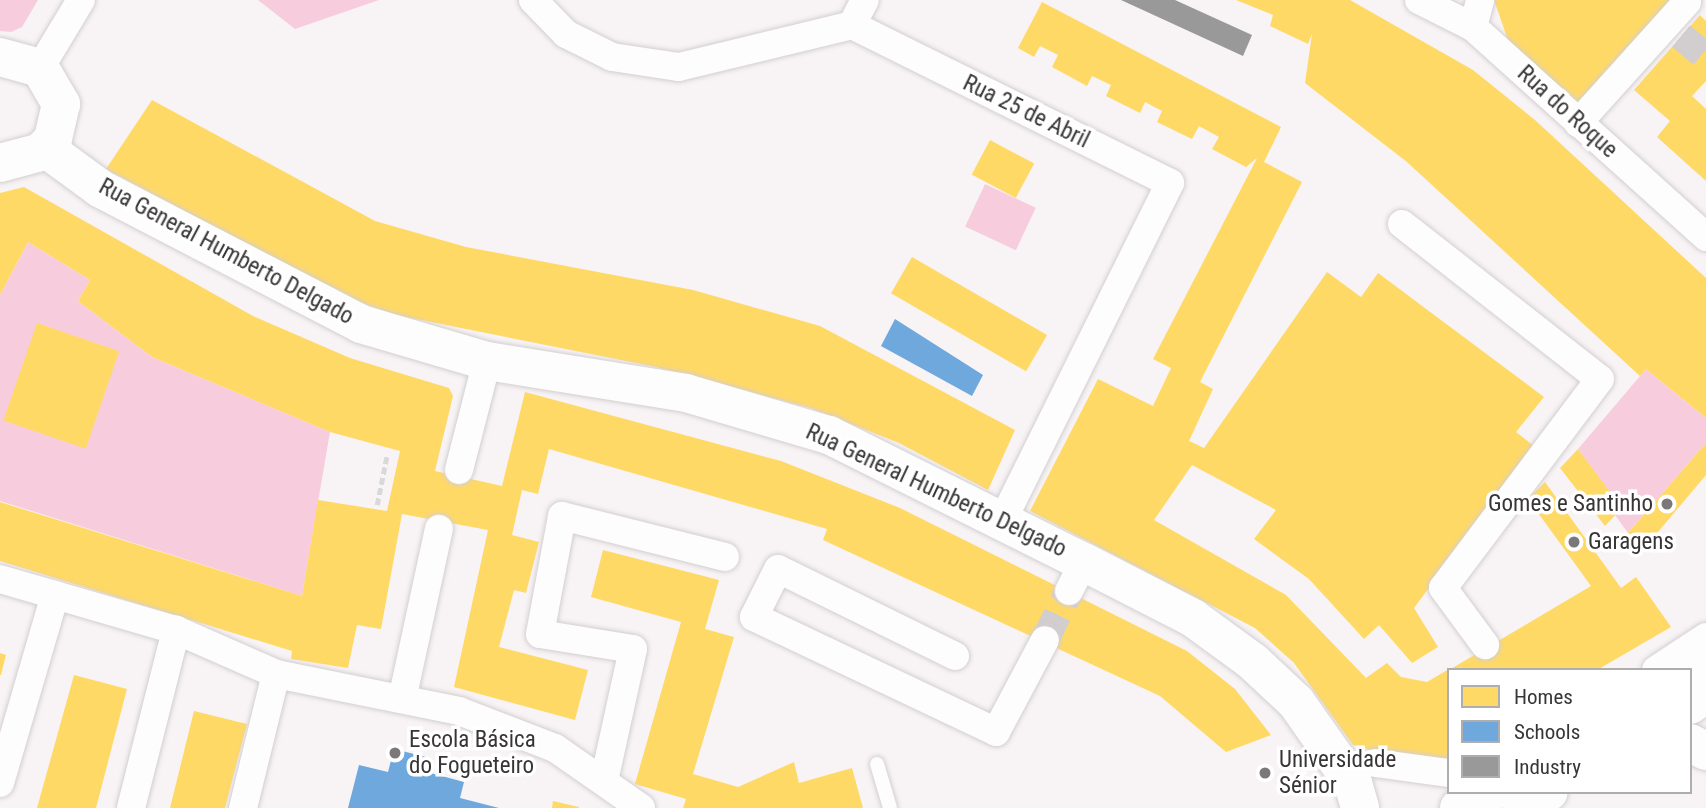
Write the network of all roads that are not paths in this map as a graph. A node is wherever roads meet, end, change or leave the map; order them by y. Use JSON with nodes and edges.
{"nodes":[{"id":1,"x":81,"y":0,"type":"edge"},
{"id":2,"x":533,"y":0,"type":"edge"},
{"id":3,"x":865,"y":0,"type":"edge"},
{"id":4,"x":1419,"y":0,"type":"edge"},
{"id":5,"x":1477,"y":13,"type":"edge"},
{"id":6,"x":1679,"y":20,"type":"dead end"},
{"id":7,"x":852,"y":25,"type":"junction"},
{"id":8,"x":13,"y":58,"type":"edge"},
{"id":9,"x":1578,"y":123,"type":"junction"},
{"id":10,"x":45,"y":148,"type":"junction"},
{"id":11,"x":0,"y":163,"type":"edge"},
{"id":12,"x":1402,"y":224,"type":"dead end"},
{"id":13,"x":1706,"y":237,"type":"edge"},
{"id":14,"x":487,"y":361,"type":"junction"},
{"id":15,"x":459,"y":470,"type":"dead end"},
{"id":16,"x":1002,"y":521,"type":"junction"},
{"id":17,"x":439,"y":529,"type":"dead end"},
{"id":18,"x":725,"y":557,"type":"dead end"},
{"id":19,"x":0,"y":579,"type":"edge"},
{"id":20,"x":55,"y":595,"type":"junction"},
{"id":21,"x":176,"y":630,"type":"junction"},
{"id":22,"x":1706,"y":637,"type":"edge"},
{"id":23,"x":1045,"y":639,"type":"tunnel mouth"},
{"id":24,"x":1485,"y":645,"type":"dead end"},
{"id":25,"x":955,"y":656,"type":"dead end"},
{"id":26,"x":1706,"y":656,"type":"edge"},
{"id":27,"x":1659,"y":668,"type":"edge"},
{"id":28,"x":1688,"y":668,"type":"edge"},
{"id":29,"x":276,"y":674,"type":"junction"},
{"id":30,"x":403,"y":695,"type":"junction"},
{"id":31,"x":1375,"y":762,"type":"dead end"},
{"id":32,"x":877,"y":764,"type":"dead end"},
{"id":33,"x":1447,"y":773,"type":"edge"},
{"id":34,"x":604,"y":781,"type":"junction"},
{"id":35,"x":0,"y":783,"type":"edge"},
{"id":36,"x":1488,"y":794,"type":"edge"},
{"id":37,"x":1546,"y":794,"type":"edge"},
{"id":38,"x":131,"y":808,"type":"edge"},
{"id":39,"x":243,"y":808,"type":"edge"},
{"id":40,"x":641,"y":808,"type":"edge"},
{"id":41,"x":890,"y":808,"type":"edge"},
{"id":42,"x":1360,"y":808,"type":"edge"},
{"id":43,"x":1459,"y":808,"type":"edge"},
{"id":44,"x":1522,"y":808,"type":"edge"}],
"edges":[{"from":1,"to":8,"type":"street"},
{"from":2,"to":7,"type":"street"},
{"from":3,"to":7,"type":"street"},
{"from":4,"to":5,"type":"street","name":"Rua do Roque"},
{"from":5,"to":9,"type":"street","name":"Rua do Roque"},
{"from":6,"to":9,"type":"street"},
{"from":7,"to":16,"type":"street","name":"Rua 25 de Abril"},
{"from":8,"to":10,"type":"street"},
{"from":9,"to":13,"type":"street","name":"Rua do Roque"},
{"from":10,"to":11,"type":"street"},
{"from":10,"to":14,"type":"street","name":"Rua General Humberto Delgado"},
{"from":12,"to":24,"type":"street"},
{"from":14,"to":15,"type":"street"},
{"from":14,"to":16,"type":"street","name":"Rua General Humberto Delgado"},
{"from":16,"to":42,"type":"street","name":"Rua General Humberto Delgado"},
{"from":17,"to":30,"type":"street"},
{"from":18,"to":34,"type":"street"},
{"from":19,"to":20,"type":"street"},
{"from":20,"to":21,"type":"street"},
{"from":20,"to":35,"type":"street"},
{"from":21,"to":29,"type":"street"},
{"from":21,"to":38,"type":"street"},
{"from":22,"to":27,"type":"street"},
{"from":23,"to":25,"type":"street"},
{"from":26,"to":28,"type":"street"},
{"from":29,"to":30,"type":"street"},
{"from":29,"to":39,"type":"street"},
{"from":30,"to":34,"type":"street"},
{"from":31,"to":33,"type":"street"},
{"from":32,"to":41,"type":"lane"},
{"from":34,"to":40,"type":"street"},
{"from":36,"to":43,"type":"street"},
{"from":37,"to":44,"type":"street"}]}
